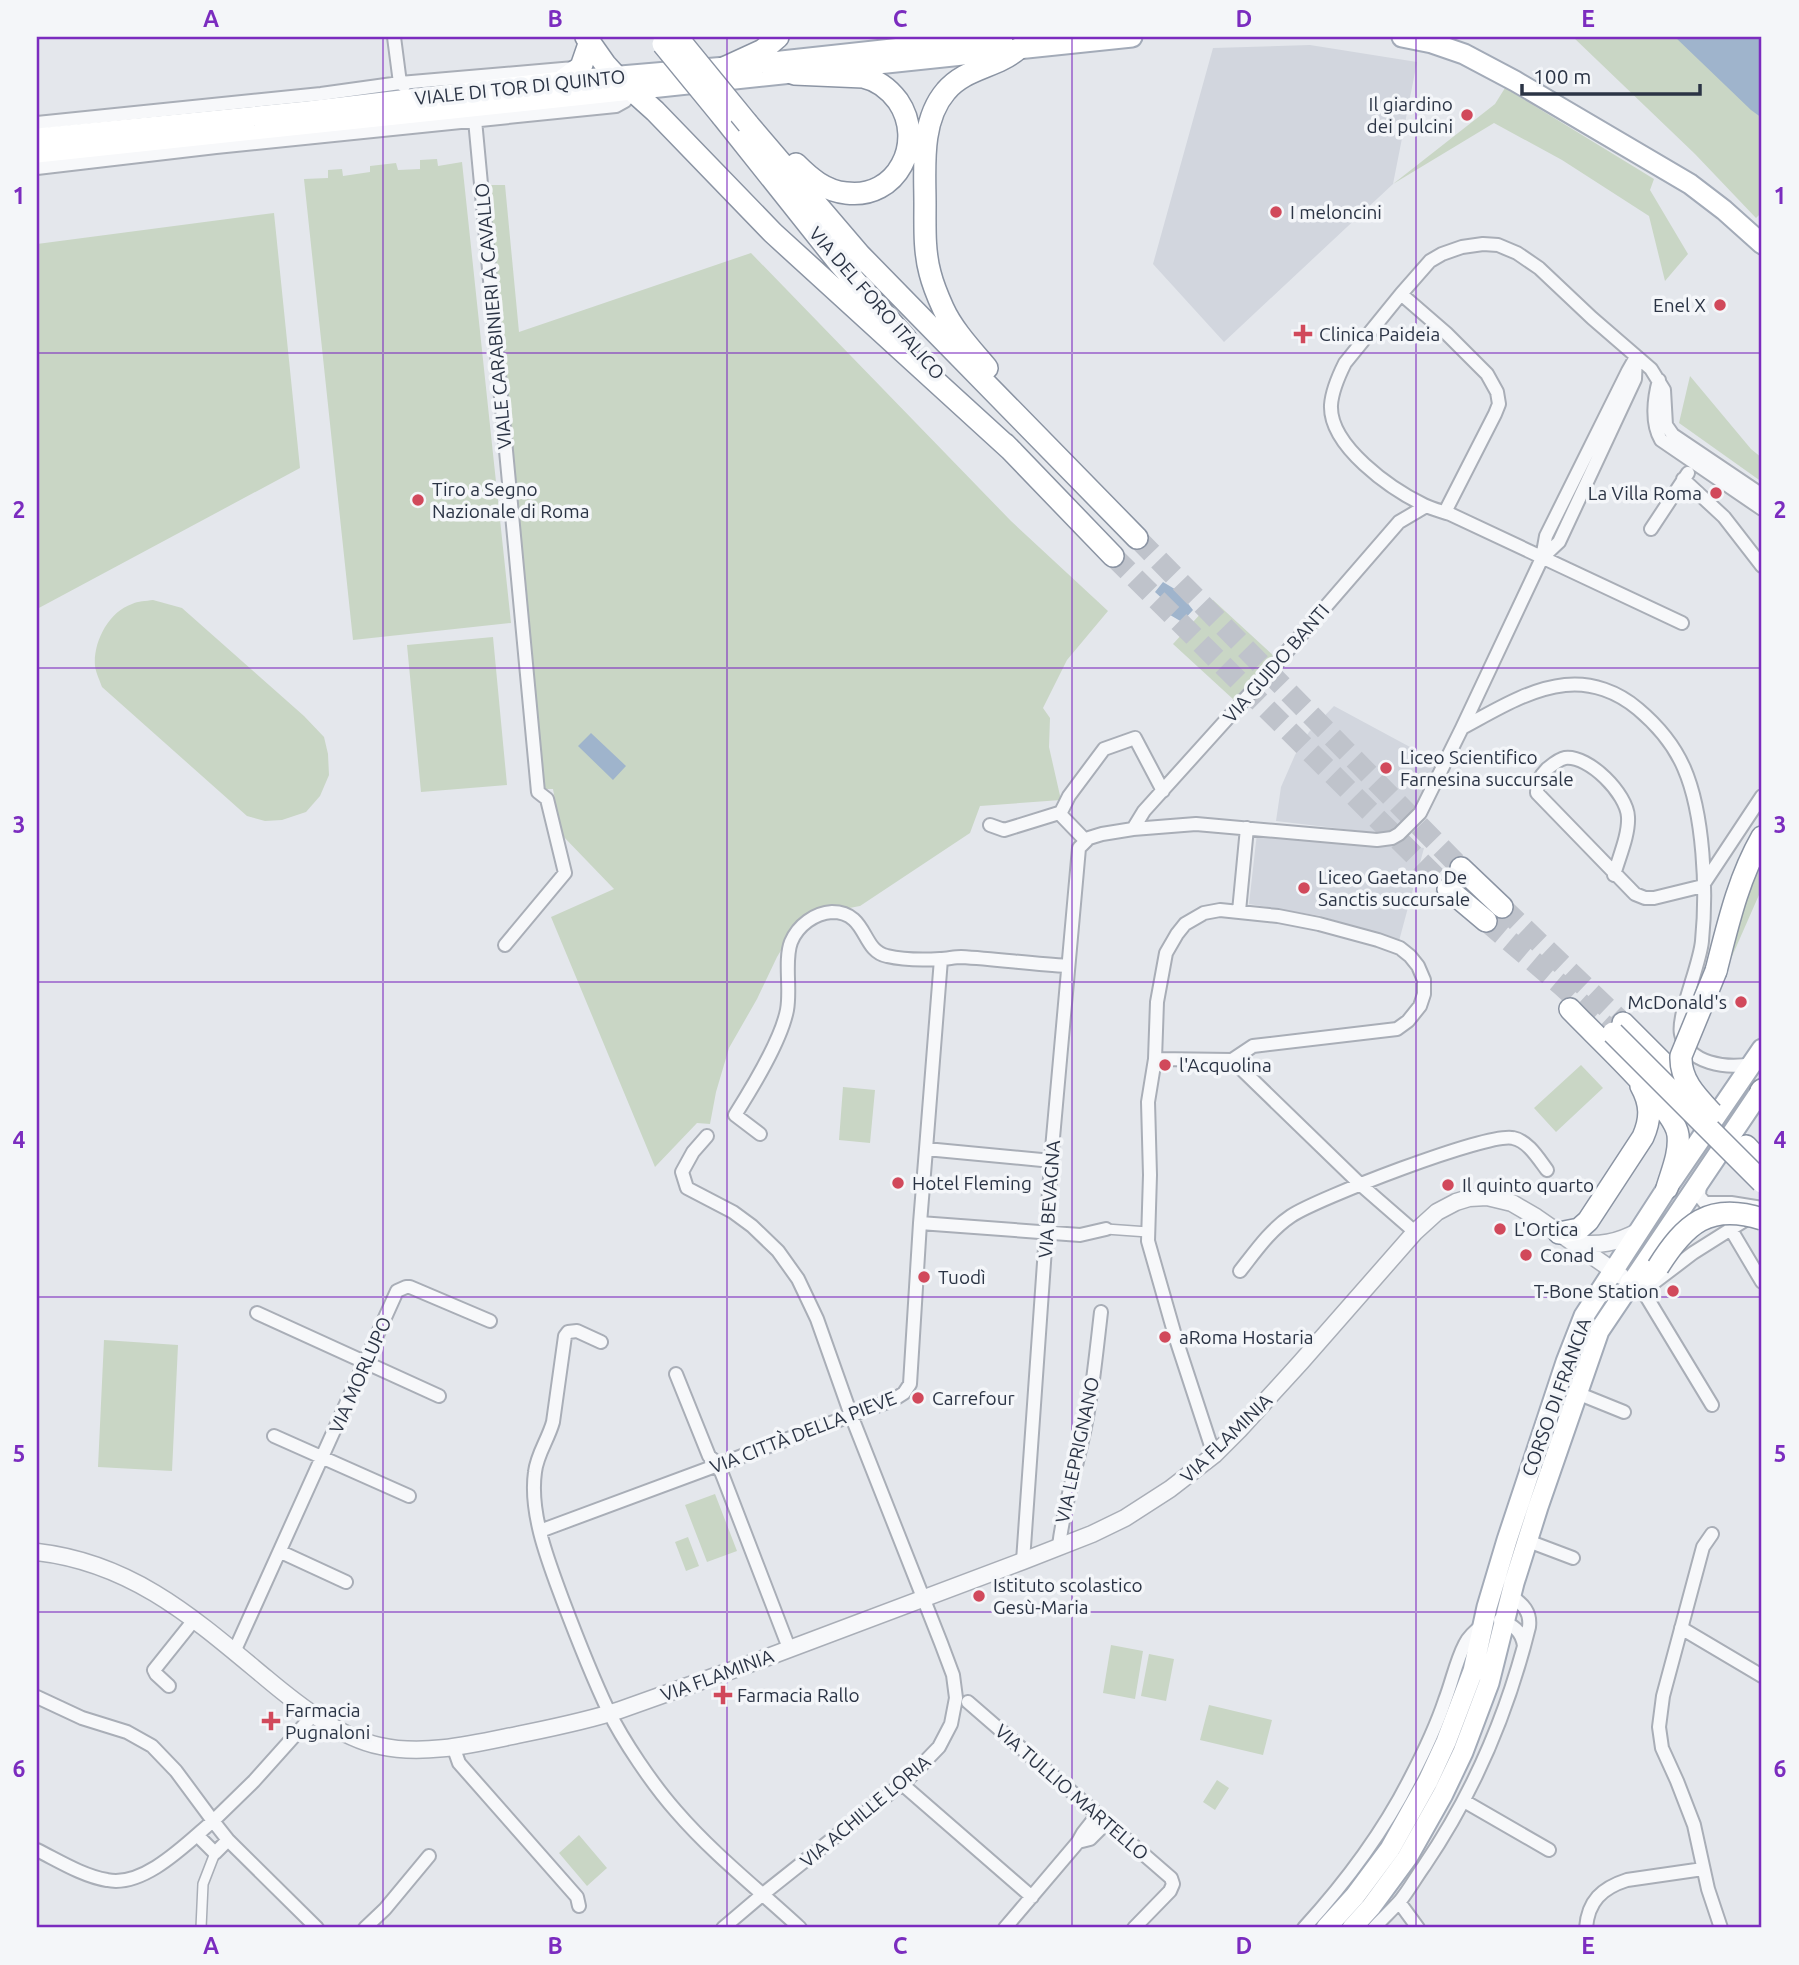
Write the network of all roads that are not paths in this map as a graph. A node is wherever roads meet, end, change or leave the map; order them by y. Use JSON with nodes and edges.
{"nodes":[{"id":1,"x":394,"y":37,"type":"edge"},
{"id":2,"x":778,"y":37,"type":"edge"},
{"id":3,"x":919,"y":37,"type":"edge"},
{"id":4,"x":1132,"y":37,"type":"edge"},
{"id":5,"x":1402,"y":37,"type":"edge"},
{"id":6,"x":673,"y":39,"type":"edge"},
{"id":7,"x":587,"y":40,"type":"edge"},
{"id":8,"x":944,"y":43,"type":"junction"},
{"id":9,"x":1011,"y":43,"type":"edge"},
{"id":10,"x":726,"y":66,"type":"junction"},
{"id":11,"x":581,"y":67,"type":"junction"},
{"id":12,"x":536,"y":72,"type":"junction"},
{"id":13,"x":794,"y":74,"type":"junction"},
{"id":14,"x":616,"y":76,"type":"junction"},
{"id":15,"x":562,"y":81,"type":"junction"},
{"id":16,"x":400,"y":83,"type":"junction"},
{"id":17,"x":633,"y":92,"type":"junction"},
{"id":18,"x":421,"y":98,"type":"junction"},
{"id":19,"x":271,"y":107,"type":"junction"},
{"id":20,"x":448,"y":109,"type":"junction"},
{"id":21,"x":240,"y":110,"type":"junction"},
{"id":22,"x":475,"y":120,"type":"junction"},
{"id":23,"x":37,"y":123,"type":"edge"},
{"id":24,"x":434,"y":125,"type":"junction"},
{"id":25,"x":750,"y":127,"type":"junction"},
{"id":26,"x":37,"y":138,"type":"edge"},
{"id":27,"x":143,"y":149,"type":"junction"},
{"id":28,"x":37,"y":153,"type":"edge"},
{"id":29,"x":37,"y":168,"type":"edge"},
{"id":30,"x":812,"y":215,"type":"junction"},
{"id":31,"x":1762,"y":244,"type":"edge"},
{"id":32,"x":1401,"y":294,"type":"junction"},
{"id":33,"x":1636,"y":357,"type":"junction"},
{"id":34,"x":1659,"y":380,"type":"junction"},
{"id":35,"x":1013,"y":452,"type":"junction"},
{"id":36,"x":1694,"y":464,"type":"junction"},
{"id":37,"x":1683,"y":479,"type":"junction"},
{"id":38,"x":1092,"y":492,"type":"junction"},
{"id":39,"x":1762,"y":495,"type":"edge"},
{"id":40,"x":1426,"y":506,"type":"junction"},
{"id":41,"x":1762,"y":509,"type":"edge"},
{"id":42,"x":1445,"y":512,"type":"junction"},
{"id":43,"x":1651,"y":528,"type":"dead end"},
{"id":44,"x":1138,"y":538,"type":"tunnel mouth"},
{"id":45,"x":1113,"y":556,"type":"tunnel mouth"},
{"id":46,"x":1542,"y":558,"type":"junction"},
{"id":47,"x":1762,"y":566,"type":"edge"},
{"id":48,"x":1682,"y":623,"type":"dead end"},
{"id":49,"x":1462,"y":728,"type":"junction"},
{"id":50,"x":1163,"y":791,"type":"junction"},
{"id":51,"x":1762,"y":796,"type":"edge"},
{"id":52,"x":1060,"y":814,"type":"junction"},
{"id":53,"x":990,"y":825,"type":"dead end"},
{"id":54,"x":1247,"y":828,"type":"junction"},
{"id":55,"x":1133,"y":829,"type":"junction"},
{"id":56,"x":1762,"y":836,"type":"edge"},
{"id":57,"x":1085,"y":840,"type":"junction"},
{"id":58,"x":1461,"y":868,"type":"tunnel mouth"},
{"id":59,"x":1614,"y":875,"type":"junction"},
{"id":60,"x":1703,"y":886,"type":"junction"},
{"id":61,"x":1448,"y":889,"type":"tunnel mouth"},
{"id":62,"x":1239,"y":911,"type":"junction"},
{"id":63,"x":505,"y":945,"type":"dead end"},
{"id":64,"x":941,"y":959,"type":"junction"},
{"id":65,"x":1068,"y":967,"type":"junction"},
{"id":66,"x":1570,"y":1009,"type":"dead end"},
{"id":67,"x":1757,"y":1057,"type":"edge"},
{"id":68,"x":1156,"y":1059,"type":"junction"},
{"id":69,"x":1232,"y":1059,"type":"junction"},
{"id":70,"x":1634,"y":1076,"type":"junction"},
{"id":71,"x":1762,"y":1090,"type":"edge"},
{"id":72,"x":1696,"y":1096,"type":"junction"},
{"id":73,"x":760,"y":1134,"type":"dead end"},
{"id":74,"x":707,"y":1136,"type":"dead end"},
{"id":75,"x":926,"y":1149,"type":"junction"},
{"id":76,"x":1754,"y":1149,"type":"edge"},
{"id":77,"x":1052,"y":1161,"type":"junction"},
{"id":78,"x":1762,"y":1163,"type":"edge"},
{"id":79,"x":1547,"y":1170,"type":"dead end"},
{"id":80,"x":1701,"y":1180,"type":"junction"},
{"id":81,"x":1762,"y":1182,"type":"edge"},
{"id":82,"x":1361,"y":1185,"type":"junction"},
{"id":83,"x":1667,"y":1188,"type":"junction"},
{"id":84,"x":1762,"y":1209,"type":"edge"},
{"id":85,"x":1762,"y":1219,"type":"edge"},
{"id":86,"x":920,"y":1223,"type":"junction"},
{"id":87,"x":1730,"y":1228,"type":"junction"},
{"id":88,"x":1106,"y":1229,"type":"joint"},
{"id":89,"x":1639,"y":1231,"type":"junction"},
{"id":90,"x":1148,"y":1232,"type":"junction"},
{"id":91,"x":1415,"y":1232,"type":"junction"},
{"id":92,"x":1047,"y":1233,"type":"junction"},
{"id":93,"x":1567,"y":1238,"type":"junction"},
{"id":94,"x":1240,"y":1271,"type":"dead end"},
{"id":95,"x":1613,"y":1271,"type":"junction"},
{"id":96,"x":1762,"y":1282,"type":"edge"},
{"id":97,"x":1637,"y":1287,"type":"junction"},
{"id":98,"x":1101,"y":1312,"type":"dead end"},
{"id":99,"x":257,"y":1313,"type":"dead end"},
{"id":100,"x":490,"y":1321,"type":"dead end"},
{"id":101,"x":601,"y":1342,"type":"dead end"},
{"id":102,"x":366,"y":1362,"type":"junction"},
{"id":103,"x":676,"y":1374,"type":"dead end"},
{"id":104,"x":1577,"y":1394,"type":"junction"},
{"id":105,"x":439,"y":1396,"type":"dead end"},
{"id":106,"x":1712,"y":1405,"type":"dead end"},
{"id":107,"x":1625,"y":1412,"type":"dead end"},
{"id":108,"x":851,"y":1415,"type":"junction"},
{"id":109,"x":275,"y":1436,"type":"dead end"},
{"id":110,"x":1214,"y":1455,"type":"junction"},
{"id":111,"x":323,"y":1458,"type":"junction"},
{"id":112,"x":718,"y":1464,"type":"junction"},
{"id":113,"x":408,"y":1496,"type":"dead end"},
{"id":114,"x":540,"y":1531,"type":"junction"},
{"id":115,"x":1712,"y":1534,"type":"dead end"},
{"id":116,"x":1528,"y":1541,"type":"junction"},
{"id":117,"x":1059,"y":1546,"type":"junction"},
{"id":118,"x":37,"y":1552,"type":"edge"},
{"id":119,"x":281,"y":1552,"type":"junction"},
{"id":120,"x":1573,"y":1558,"type":"dead end"},
{"id":121,"x":1023,"y":1561,"type":"junction"},
{"id":122,"x":346,"y":1581,"type":"dead end"},
{"id":123,"x":1511,"y":1596,"type":"junction"},
{"id":124,"x":922,"y":1598,"type":"junction"},
{"id":125,"x":194,"y":1620,"type":"junction"},
{"id":126,"x":1505,"y":1622,"type":"junction"},
{"id":127,"x":1484,"y":1625,"type":"junction"},
{"id":128,"x":1681,"y":1628,"type":"junction"},
{"id":129,"x":1524,"y":1646,"type":"junction"},
{"id":130,"x":789,"y":1648,"type":"junction"},
{"id":131,"x":234,"y":1652,"type":"junction"},
{"id":132,"x":1762,"y":1676,"type":"edge"},
{"id":133,"x":169,"y":1686,"type":"dead end"},
{"id":134,"x":37,"y":1698,"type":"edge"},
{"id":135,"x":968,"y":1702,"type":"dead end"},
{"id":136,"x":610,"y":1713,"type":"junction"},
{"id":137,"x":314,"y":1714,"type":"junction"},
{"id":138,"x":453,"y":1746,"type":"junction"},
{"id":139,"x":902,"y":1784,"type":"junction"},
{"id":140,"x":1464,"y":1801,"type":"junction"},
{"id":141,"x":1102,"y":1818,"type":"junction"},
{"id":142,"x":214,"y":1821,"type":"junction"},
{"id":143,"x":197,"y":1835,"type":"junction"},
{"id":144,"x":228,"y":1840,"type":"junction"},
{"id":145,"x":1374,"y":1841,"type":"junction"},
{"id":146,"x":1436,"y":1847,"type":"junction"},
{"id":147,"x":37,"y":1850,"type":"edge"},
{"id":148,"x":1549,"y":1850,"type":"dead end"},
{"id":149,"x":215,"y":1853,"type":"junction"},
{"id":150,"x":429,"y":1856,"type":"dead end"},
{"id":151,"x":1391,"y":1865,"type":"junction"},
{"id":152,"x":1703,"y":1869,"type":"junction"},
{"id":153,"x":763,"y":1894,"type":"junction"},
{"id":154,"x":1032,"y":1896,"type":"junction"},
{"id":155,"x":1328,"y":1901,"type":"junction"},
{"id":156,"x":1363,"y":1901,"type":"junction"},
{"id":157,"x":1399,"y":1902,"type":"junction"},
{"id":158,"x":579,"y":1906,"type":"dead end"},
{"id":159,"x":201,"y":1928,"type":"edge"},
{"id":160,"x":317,"y":1928,"type":"edge"},
{"id":161,"x":365,"y":1928,"type":"edge"},
{"id":162,"x":723,"y":1928,"type":"edge"},
{"id":163,"x":800,"y":1928,"type":"edge"},
{"id":164,"x":1005,"y":1928,"type":"edge"},
{"id":165,"x":1134,"y":1928,"type":"edge"},
{"id":166,"x":1304,"y":1928,"type":"edge"},
{"id":167,"x":1326,"y":1928,"type":"edge"},
{"id":168,"x":1352,"y":1928,"type":"edge"},
{"id":169,"x":1374,"y":1928,"type":"edge"},
{"id":170,"x":1418,"y":1928,"type":"edge"},
{"id":171,"x":1586,"y":1928,"type":"edge"},
{"id":172,"x":1721,"y":1928,"type":"edge"}],
"edges":[{"from":1,"to":16,"type":"street"},
{"from":2,"to":10,"type":"highway"},
{"from":3,"to":8,"type":"highway"},
{"from":4,"to":9,"type":"main road","name":"VIALE DI TOR DI QUINTO"},
{"from":5,"to":31,"type":"main road"},
{"from":6,"to":25,"type":"highway","name":"VIA DEL FORO ITALICO","bridge":true},
{"from":6,"to":30,"type":"highway","name":"VIA DEL FORO ITALICO","bridge":true},
{"from":7,"to":11,"type":"highway"},
{"from":7,"to":14,"type":"highway"},
{"from":8,"to":9,"type":"main road","name":"VIALE DI TOR DI QUINTO"},
{"from":8,"to":10,"type":"main road","name":"VIALE DI TOR DI QUINTO"},
{"from":9,"to":13,"type":"main road","name":"VIALE DI TOR DI QUINTO"},
{"from":9,"to":38,"type":"highway"},
{"from":10,"to":14,"type":"main road","name":"VIALE DI TOR DI QUINTO"},
{"from":11,"to":12,"type":"street","name":"VIALE DI TOR DI QUINTO"},
{"from":11,"to":15,"type":"highway"},
{"from":12,"to":15,"type":"street"},
{"from":12,"to":16,"type":"street","name":"VIALE DI TOR DI QUINTO"},
{"from":13,"to":17,"type":"main road","name":"VIALE DI TOR DI QUINTO"},
{"from":13,"to":25,"type":"highway"},
{"from":14,"to":15,"type":"main road","name":"VIALE DI TOR DI QUINTO"},
{"from":14,"to":17,"type":"highway"},
{"from":15,"to":18,"type":"main road","name":"VIALE DI TOR DI QUINTO"},
{"from":16,"to":18,"type":"street"},
{"from":16,"to":19,"type":"street","name":"VIALE DI TOR DI QUINTO"},
{"from":17,"to":20,"type":"main road","name":"VIALE DI TOR DI QUINTO"},
{"from":17,"to":22,"type":"street","name":"VIALE DI TOR DI QUINTO"},
{"from":17,"to":35,"type":"highway"},
{"from":18,"to":19,"type":"main road","name":"VIALE DI TOR DI QUINTO"},
{"from":19,"to":21,"type":"main road","name":"VIALE DI TOR DI QUINTO"},
{"from":20,"to":24,"type":"street"},
{"from":20,"to":27,"type":"main road","name":"VIALE DI TOR DI QUINTO"},
{"from":21,"to":23,"type":"street","name":"VIALE DI TOR DI QUINTO"},
{"from":21,"to":26,"type":"main road","name":"VIALE DI TOR DI QUINTO"},
{"from":22,"to":24,"type":"street","name":"VIALE DI TOR DI QUINTO"},
{"from":22,"to":63,"type":"street","name":"VIALE CARABINIERI A CAVALLO"},
{"from":24,"to":27,"type":"street","name":"VIALE DI TOR DI QUINTO"},
{"from":25,"to":30,"type":"highway","name":"VIA DEL FORO ITALICO"},
{"from":27,"to":28,"type":"main road","name":"VIALE DI TOR DI QUINTO"},
{"from":27,"to":29,"type":"street","name":"VIALE DI TOR DI QUINTO"},
{"from":30,"to":35,"type":"highway","name":"VIA DEL FORO ITALICO"},
{"from":30,"to":38,"type":"highway","name":"VIA DEL FORO ITALICO"},
{"from":32,"to":33,"type":"street"},
{"from":32,"to":40,"type":"street"},
{"from":32,"to":42,"type":"street"},
{"from":33,"to":34,"type":"street"},
{"from":33,"to":46,"type":"street"},
{"from":34,"to":36,"type":"street"},
{"from":34,"to":39,"type":"street"},
{"from":35,"to":45,"type":"highway","name":"VIA DEL FORO ITALICO"},
{"from":36,"to":37,"type":"street"},
{"from":36,"to":41,"type":"street"},
{"from":37,"to":43,"type":"street"},
{"from":37,"to":47,"type":"street"},
{"from":38,"to":44,"type":"highway","name":"VIA DEL FORO ITALICO"},
{"from":40,"to":42,"type":"street"},
{"from":40,"to":50,"type":"street","name":"VIA GUIDO BANTI"},
{"from":42,"to":46,"type":"street"},
{"from":46,"to":48,"type":"street"},
{"from":46,"to":49,"type":"street"},
{"from":49,"to":54,"type":"street"},
{"from":49,"to":60,"type":"street"},
{"from":50,"to":52,"type":"street"},
{"from":50,"to":55,"type":"street","name":"VIA GUIDO BANTI"},
{"from":51,"to":60,"type":"street"},
{"from":52,"to":53,"type":"street"},
{"from":52,"to":57,"type":"street"},
{"from":54,"to":55,"type":"street"},
{"from":54,"to":62,"type":"street"},
{"from":55,"to":57,"type":"street"},
{"from":56,"to":72,"type":"highway","bridge":true},
{"from":57,"to":65,"type":"street","name":"VIA BEVAGNA"},
{"from":58,"to":61,"type":"highway"},
{"from":59,"to":59,"type":"street"},
{"from":59,"to":60,"type":"street"},
{"from":60,"to":67,"type":"street"},
{"from":62,"to":68,"type":"street"},
{"from":62,"to":69,"type":"street"},
{"from":64,"to":65,"type":"street"},
{"from":64,"to":73,"type":"street"},
{"from":64,"to":75,"type":"street"},
{"from":65,"to":77,"type":"street","name":"VIA BEVAGNA"},
{"from":66,"to":70,"type":"highway"},
{"from":67,"to":83,"type":"main road","name":"CORSO DI FRANCIA"},
{"from":68,"to":69,"type":"street"},
{"from":68,"to":90,"type":"street"},
{"from":69,"to":82,"type":"street"},
{"from":70,"to":83,"type":"highway"},
{"from":70,"to":93,"type":"highway"},
{"from":71,"to":80,"type":"main road","name":"CORSO DI FRANCIA"},
{"from":72,"to":76,"type":"highway","bridge":true},
{"from":72,"to":81,"type":"highway","bridge":true},
{"from":74,"to":108,"type":"street","name":"VIA ACHILLE LORIA"},
{"from":75,"to":77,"type":"street"},
{"from":75,"to":86,"type":"street","name":"VIA CITTÀ DELLA PIEVE"},
{"from":76,"to":78,"type":"highway"},
{"from":77,"to":92,"type":"street","name":"VIA BEVAGNA"},
{"from":79,"to":82,"type":"street"},
{"from":80,"to":84,"type":"street"},
{"from":80,"to":97,"type":"main road","name":"CORSO DI FRANCIA"},
{"from":82,"to":91,"type":"street"},
{"from":82,"to":94,"type":"street"},
{"from":83,"to":89,"type":"main road","name":"CORSO DI FRANCIA"},
{"from":84,"to":87,"type":"street"},
{"from":85,"to":97,"type":"highway","bridge":true},
{"from":86,"to":92,"type":"street"},
{"from":86,"to":108,"type":"street","name":"VIA CITTÀ DELLA PIEVE"},
{"from":87,"to":96,"type":"street"},
{"from":87,"to":97,"type":"street"},
{"from":88,"to":90,"type":"street"},
{"from":88,"to":92,"type":"street"},
{"from":89,"to":93,"type":"street"},
{"from":89,"to":95,"type":"main road","name":"CORSO DI FRANCIA"},
{"from":90,"to":110,"type":"street"},
{"from":91,"to":93,"type":"street","name":"VIA FLAMINIA"},
{"from":91,"to":110,"type":"street","name":"VIA FLAMINIA"},
{"from":92,"to":121,"type":"street","name":"VIA BEVAGNA"},
{"from":93,"to":95,"type":"street","name":"VIA FLAMINIA"},
{"from":95,"to":97,"type":"street","name":"VIA FLAMINIA"},
{"from":95,"to":127,"type":"main road","name":"CORSO DI FRANCIA"},
{"from":97,"to":104,"type":"main road","name":"CORSO DI FRANCIA"},
{"from":97,"to":106,"type":"street"},
{"from":98,"to":117,"type":"street","name":"VIA LEPRIGNANO"},
{"from":99,"to":102,"type":"street"},
{"from":100,"to":102,"type":"street","name":"VIA MORLUPO"},
{"from":101,"to":114,"type":"street"},
{"from":102,"to":105,"type":"street"},
{"from":102,"to":111,"type":"street","name":"VIA MORLUPO"},
{"from":103,"to":112,"type":"street"},
{"from":104,"to":107,"type":"street"},
{"from":104,"to":116,"type":"main road","name":"CORSO DI FRANCIA"},
{"from":108,"to":112,"type":"street","name":"VIA CITTÀ DELLA PIEVE"},
{"from":108,"to":124,"type":"street","name":"VIA ACHILLE LORIA"},
{"from":109,"to":111,"type":"street"},
{"from":110,"to":117,"type":"street","name":"VIA FLAMINIA"},
{"from":111,"to":113,"type":"street"},
{"from":111,"to":119,"type":"street","name":"VIA MORLUPO"},
{"from":112,"to":114,"type":"street","name":"VIA CITTÀ DELLA PIEVE"},
{"from":112,"to":130,"type":"street"},
{"from":114,"to":136,"type":"street"},
{"from":115,"to":128,"type":"street"},
{"from":116,"to":120,"type":"street"},
{"from":116,"to":123,"type":"main road","name":"CORSO DI FRANCIA"},
{"from":117,"to":121,"type":"street","name":"VIA FLAMINIA"},
{"from":118,"to":125,"type":"street","name":"VIA FLAMINIA"},
{"from":119,"to":122,"type":"street"},
{"from":119,"to":131,"type":"street","name":"VIA MORLUPO"},
{"from":121,"to":124,"type":"street","name":"VIA FLAMINIA"},
{"from":123,"to":126,"type":"main road","name":"CORSO DI FRANCIA"},
{"from":123,"to":129,"type":"street","name":"CORSO DI FRANCIA"},
{"from":124,"to":130,"type":"street","name":"VIA FLAMINIA"},
{"from":124,"to":139,"type":"street","name":"VIA ACHILLE LORIA"},
{"from":125,"to":131,"type":"street","name":"VIA FLAMINIA"},
{"from":125,"to":133,"type":"street"},
{"from":126,"to":127,"type":"street"},
{"from":126,"to":129,"type":"street"},
{"from":126,"to":151,"type":"main road","name":"CORSO DI FRANCIA"},
{"from":127,"to":145,"type":"street","name":"CORSO DI FRANCIA"},
{"from":127,"to":151,"type":"main road","name":"CORSO DI FRANCIA"},
{"from":128,"to":132,"type":"street"},
{"from":128,"to":152,"type":"street"},
{"from":129,"to":140,"type":"street","name":"CORSO DI FRANCIA"},
{"from":130,"to":136,"type":"street","name":"VIA FLAMINIA"},
{"from":131,"to":137,"type":"street","name":"VIA FLAMINIA"},
{"from":134,"to":142,"type":"street"},
{"from":135,"to":141,"type":"street","name":"VIA TULLIO MARTELLO"},
{"from":136,"to":138,"type":"street","name":"VIA FLAMINIA"},
{"from":136,"to":153,"type":"street"},
{"from":137,"to":138,"type":"street","name":"VIA FLAMINIA"},
{"from":137,"to":142,"type":"street"},
{"from":138,"to":158,"type":"street"},
{"from":139,"to":153,"type":"street","name":"VIA ACHILLE LORIA"},
{"from":139,"to":154,"type":"street"},
{"from":140,"to":146,"type":"street","name":"CORSO DI FRANCIA"},
{"from":140,"to":148,"type":"street"},
{"from":141,"to":154,"type":"street"},
{"from":141,"to":165,"type":"street","name":"VIA TULLIO MARTELLO"},
{"from":142,"to":143,"type":"street"},
{"from":142,"to":144,"type":"street"},
{"from":143,"to":147,"type":"street"},
{"from":143,"to":149,"type":"street"},
{"from":144,"to":149,"type":"street"},
{"from":144,"to":160,"type":"street"},
{"from":145,"to":151,"type":"street"},
{"from":145,"to":155,"type":"street","name":"CORSO DI FRANCIA"},
{"from":146,"to":151,"type":"street","name":"CORSO DI FRANCIA"},
{"from":146,"to":157,"type":"street","name":"CORSO DI FRANCIA"},
{"from":149,"to":159,"type":"street"},
{"from":150,"to":161,"type":"street"},
{"from":151,"to":156,"type":"main road","name":"CORSO DI FRANCIA"},
{"from":152,"to":171,"type":"street"},
{"from":152,"to":172,"type":"street"},
{"from":153,"to":162,"type":"street","name":"VIA ACHILLE LORIA"},
{"from":153,"to":163,"type":"street"},
{"from":154,"to":164,"type":"street"},
{"from":155,"to":156,"type":"street"},
{"from":155,"to":166,"type":"street","name":"CORSO DI FRANCIA"},
{"from":156,"to":157,"type":"street"},
{"from":156,"to":167,"type":"main road","name":"CORSO DI FRANCIA"},
{"from":156,"to":168,"type":"main road","name":"CORSO DI FRANCIA"},
{"from":157,"to":169,"type":"street","name":"CORSO DI FRANCIA"},
{"from":157,"to":170,"type":"street"}]}
